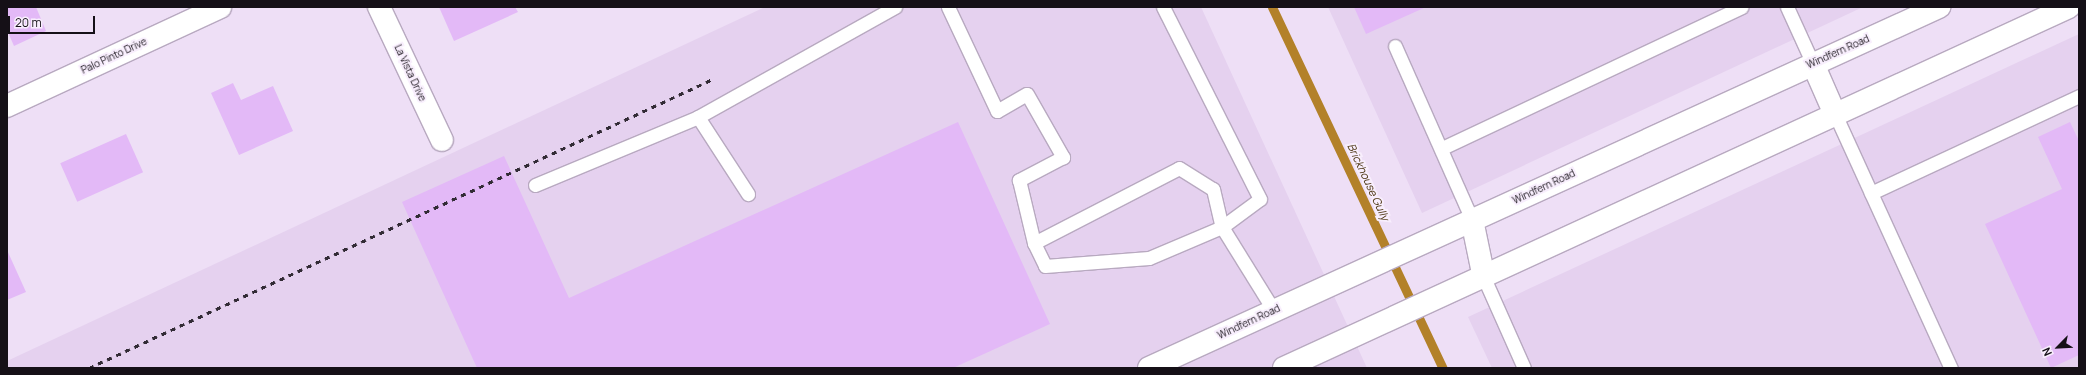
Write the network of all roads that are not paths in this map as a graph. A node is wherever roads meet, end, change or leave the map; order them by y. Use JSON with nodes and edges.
{"nodes":[{"id":1,"x":220,"y":7,"type":"edge"},
{"id":2,"x":379,"y":7,"type":"edge"},
{"id":3,"x":895,"y":7,"type":"edge"},
{"id":4,"x":948,"y":7,"type":"edge"},
{"id":5,"x":1163,"y":7,"type":"edge"},
{"id":6,"x":1742,"y":7,"type":"edge"},
{"id":7,"x":1787,"y":7,"type":"edge"},
{"id":8,"x":1939,"y":7,"type":"edge"},
{"id":9,"x":2069,"y":7,"type":"edge"},
{"id":10,"x":1395,"y":46,"type":"dead end"},
{"id":11,"x":1813,"y":64,"type":"junction"},
{"id":12,"x":2079,"y":96,"type":"edge"},
{"id":13,"x":7,"y":106,"type":"edge"},
{"id":14,"x":1835,"y":114,"type":"junction"},
{"id":15,"x":698,"y":117,"type":"junction"},
{"id":16,"x":442,"y":140,"type":"dead end"},
{"id":17,"x":1442,"y":148,"type":"junction"},
{"id":18,"x":535,"y":185,"type":"dead end"},
{"id":19,"x":1870,"y":193,"type":"junction"},
{"id":20,"x":748,"y":194,"type":"dead end"},
{"id":21,"x":1472,"y":220,"type":"junction"},
{"id":22,"x":1222,"y":227,"type":"junction"},
{"id":23,"x":1034,"y":243,"type":"junction"},
{"id":24,"x":1484,"y":278,"type":"junction"},
{"id":25,"x":1274,"y":311,"type":"junction"},
{"id":26,"x":1149,"y":368,"type":"edge"},
{"id":27,"x":1284,"y":368,"type":"edge"},
{"id":28,"x":1524,"y":368,"type":"edge"},
{"id":29,"x":1951,"y":368,"type":"edge"}],
"edges":[{"from":1,"to":13,"type":"street","name":"Palo Pinto Drive"},
{"from":2,"to":16,"type":"street","name":"La Vista Drive"},
{"from":3,"to":15,"type":"lane"},
{"from":4,"to":23,"type":"lane"},
{"from":5,"to":22,"type":"lane"},
{"from":6,"to":17,"type":"lane"},
{"from":7,"to":11,"type":"lane"},
{"from":8,"to":11,"type":"street","name":"Windfern Road"},
{"from":9,"to":14,"type":"street"},
{"from":10,"to":17,"type":"lane"},
{"from":11,"to":14,"type":"street"},
{"from":11,"to":21,"type":"street","name":"Windfern Road"},
{"from":12,"to":19,"type":"lane"},
{"from":14,"to":19,"type":"lane"},
{"from":14,"to":24,"type":"street"},
{"from":15,"to":18,"type":"lane"},
{"from":15,"to":20,"type":"lane"},
{"from":17,"to":21,"type":"lane"},
{"from":19,"to":29,"type":"lane"},
{"from":21,"to":24,"type":"street"},
{"from":21,"to":25,"type":"street","name":"Windfern Road"},
{"from":22,"to":23,"type":"lane"},
{"from":22,"to":23,"type":"lane"},
{"from":22,"to":25,"type":"lane"},
{"from":24,"to":27,"type":"street"},
{"from":24,"to":28,"type":"lane"},
{"from":25,"to":26,"type":"street","name":"Windfern Road"}]}
